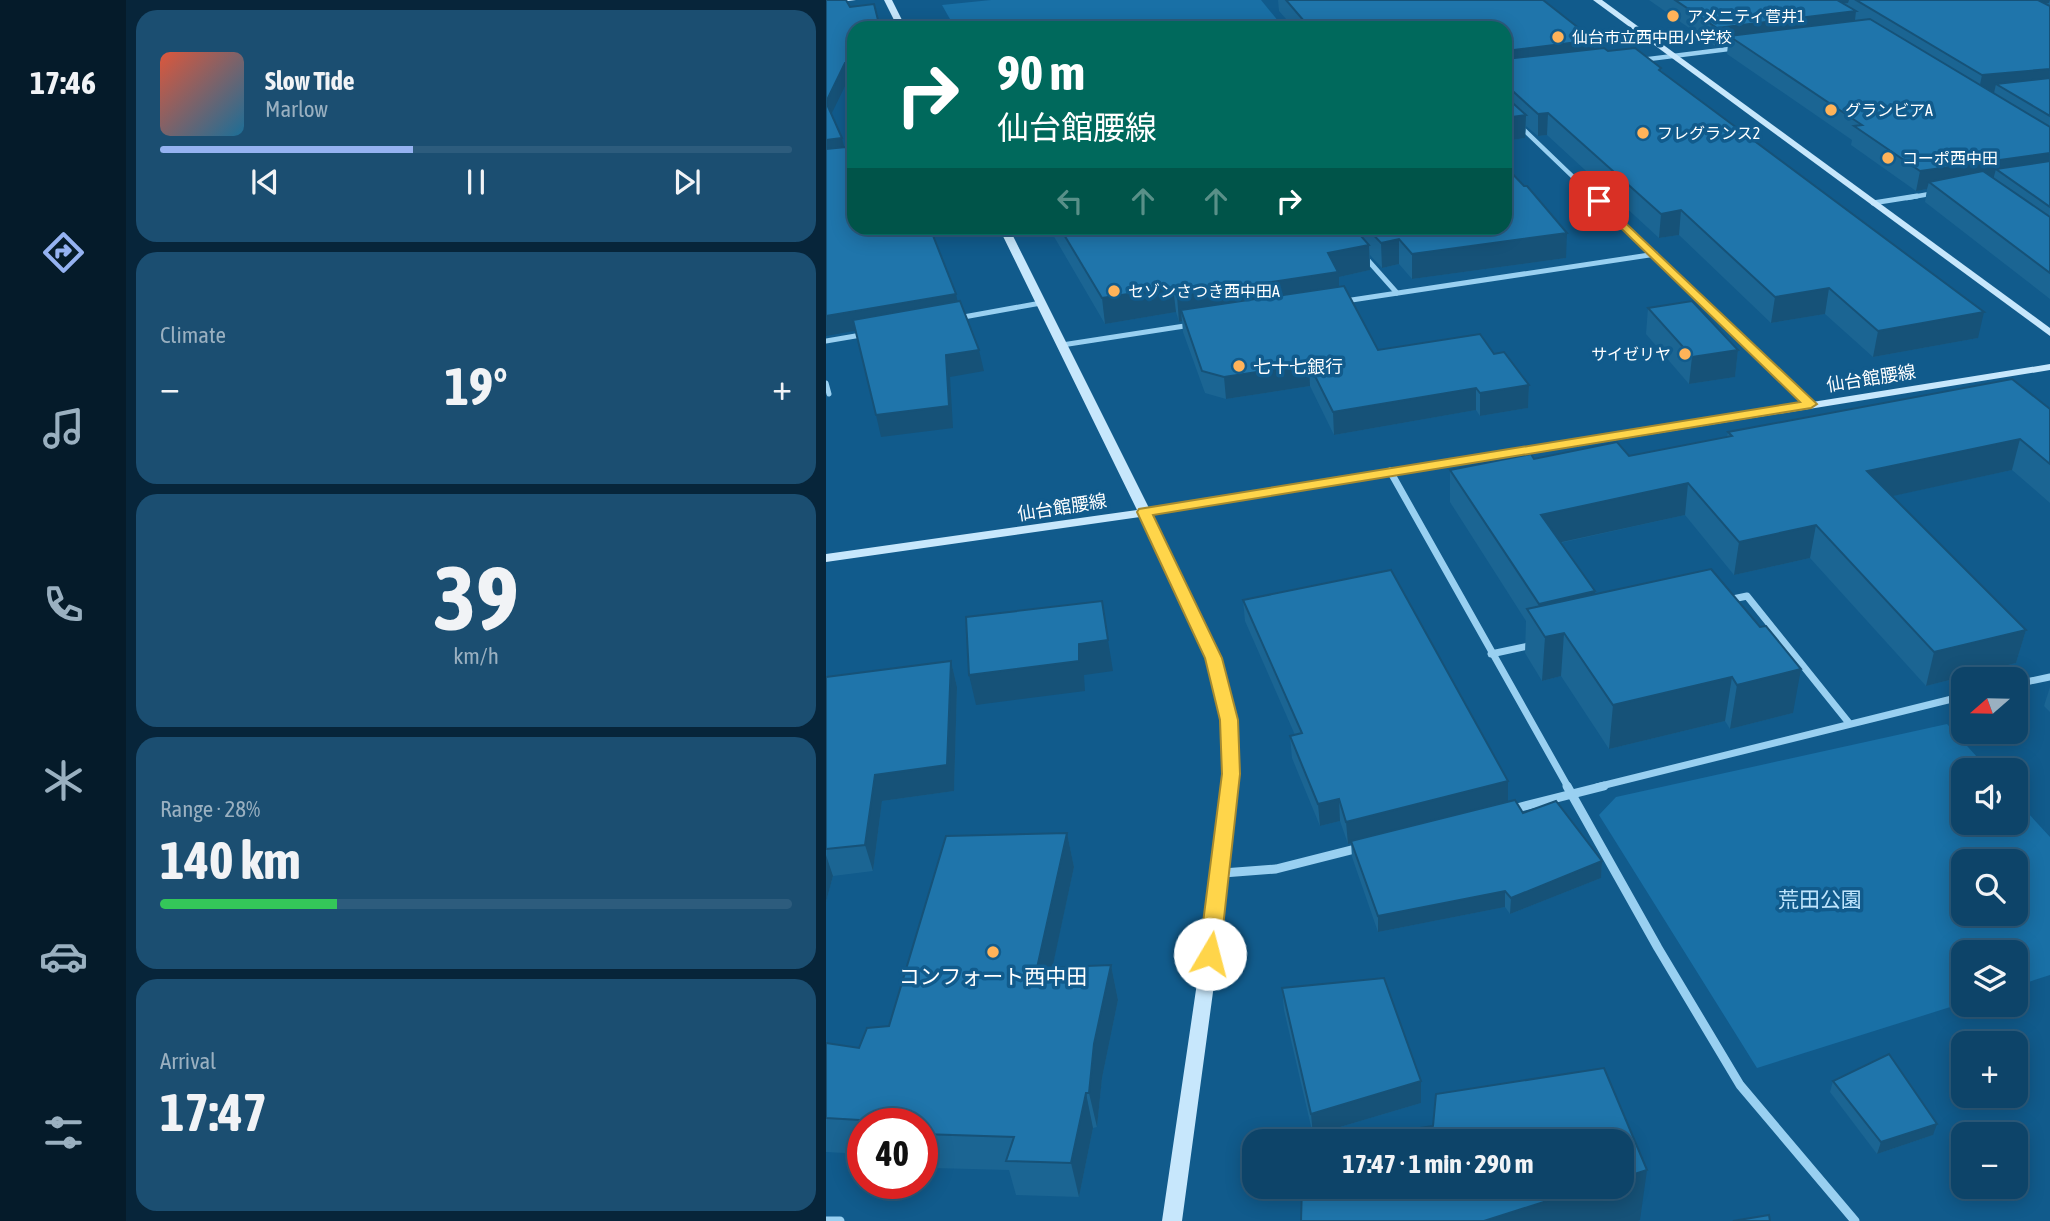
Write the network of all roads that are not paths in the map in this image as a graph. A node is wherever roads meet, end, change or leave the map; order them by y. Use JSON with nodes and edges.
{"nodes":[{"id":1,"x":852,"y":0,"type":"edge"},
{"id":2,"x":888,"y":0,"type":"edge"},
{"id":3,"x":1597,"y":0,"type":"edge"},
{"id":4,"x":826,"y":2,"type":"edge"},
{"id":5,"x":898,"y":21,"type":"edge"},
{"id":6,"x":1738,"y":48,"type":"edge"},
{"id":7,"x":1673,"y":56,"type":"junction"},
{"id":8,"x":1634,"y":61,"type":"edge"},
{"id":9,"x":1515,"y":121,"type":"edge"},
{"id":10,"x":847,"y":159,"type":"edge"},
{"id":11,"x":826,"y":161,"type":"edge"},
{"id":12,"x":1939,"y":193,"type":"edge"},
{"id":13,"x":1873,"y":203,"type":"junction"},
{"id":14,"x":1007,"y":235,"type":"edge"},
{"id":15,"x":1356,"y":246,"type":"edge"},
{"id":16,"x":1656,"y":254,"type":"junction"},
{"id":17,"x":1397,"y":293,"type":"junction"},
{"id":18,"x":1342,"y":302,"type":"edge"},
{"id":19,"x":1041,"y":303,"type":"junction"},
{"id":20,"x":945,"y":320,"type":"edge"},
{"id":21,"x":1204,"y":323,"type":"edge"},
{"id":22,"x":879,"y":332,"type":"edge"},
{"id":23,"x":2050,"y":333,"type":"edge"},
{"id":24,"x":826,"y":341,"type":"edge"},
{"id":25,"x":1062,"y":345,"type":"junction"},
{"id":26,"x":2050,"y":368,"type":"edge"},
{"id":27,"x":826,"y":383,"type":"edge"},
{"id":28,"x":829,"y":394,"type":"dead end"},
{"id":29,"x":1811,"y":404,"type":"junction"},
{"id":30,"x":1390,"y":471,"type":"junction"},
{"id":31,"x":1144,"y":512,"type":"junction"},
{"id":32,"x":826,"y":558,"type":"edge"},
{"id":33,"x":1720,"y":602,"type":"edge"},
{"id":34,"x":1545,"y":642,"type":"edge"},
{"id":35,"x":1491,"y":654,"type":"junction"},
{"id":36,"x":2050,"y":677,"type":"edge"},
{"id":37,"x":2028,"y":682,"type":"edge"},
{"id":38,"x":1951,"y":699,"type":"edge"},
{"id":39,"x":1849,"y":723,"type":"junction"},
{"id":40,"x":1571,"y":795,"type":"junction"},
{"id":41,"x":1504,"y":811,"type":"edge"},
{"id":42,"x":1370,"y":845,"type":"edge"},
{"id":43,"x":1221,"y":874,"type":"junction"},
{"id":44,"x":826,"y":1221,"type":"edge"},
{"id":45,"x":840,"y":1221,"type":"edge"},
{"id":46,"x":1172,"y":1221,"type":"edge"},
{"id":47,"x":1855,"y":1221,"type":"edge"}],
"edges":[{"from":1,"to":4,"type":"street"},
{"from":2,"to":5,"type":"street"},
{"from":3,"to":7,"type":"street"},
{"from":6,"to":7,"type":"street"},
{"from":7,"to":8,"type":"street"},
{"from":7,"to":13,"type":"street"},
{"from":9,"to":16,"type":"street"},
{"from":10,"to":11,"type":"street"},
{"from":12,"to":13,"type":"street"},
{"from":13,"to":23,"type":"street"},
{"from":14,"to":19,"type":"street"},
{"from":15,"to":17,"type":"street"},
{"from":16,"to":17,"type":"street"},
{"from":16,"to":29,"type":"street"},
{"from":17,"to":18,"type":"street"},
{"from":19,"to":20,"type":"street"},
{"from":19,"to":25,"type":"street"},
{"from":21,"to":25,"type":"street"},
{"from":22,"to":24,"type":"street"},
{"from":25,"to":31,"type":"street"},
{"from":26,"to":29,"type":"street","name":"仙台館腰線"},
{"from":27,"to":28,"type":"street"},
{"from":29,"to":30,"type":"street","name":"仙台館腰線"},
{"from":30,"to":31,"type":"street","name":"仙台館腰線"},
{"from":30,"to":35,"type":"street"},
{"from":31,"to":32,"type":"street","name":"仙台館腰線"},
{"from":31,"to":43,"type":"street"},
{"from":33,"to":39,"type":"street"},
{"from":34,"to":35,"type":"street"},
{"from":35,"to":40,"type":"street"},
{"from":36,"to":37,"type":"street"},
{"from":38,"to":39,"type":"street"},
{"from":39,"to":40,"type":"street"},
{"from":40,"to":41,"type":"street"},
{"from":40,"to":47,"type":"street"},
{"from":42,"to":43,"type":"street"},
{"from":43,"to":46,"type":"street"},
{"from":44,"to":45,"type":"street"}]}
